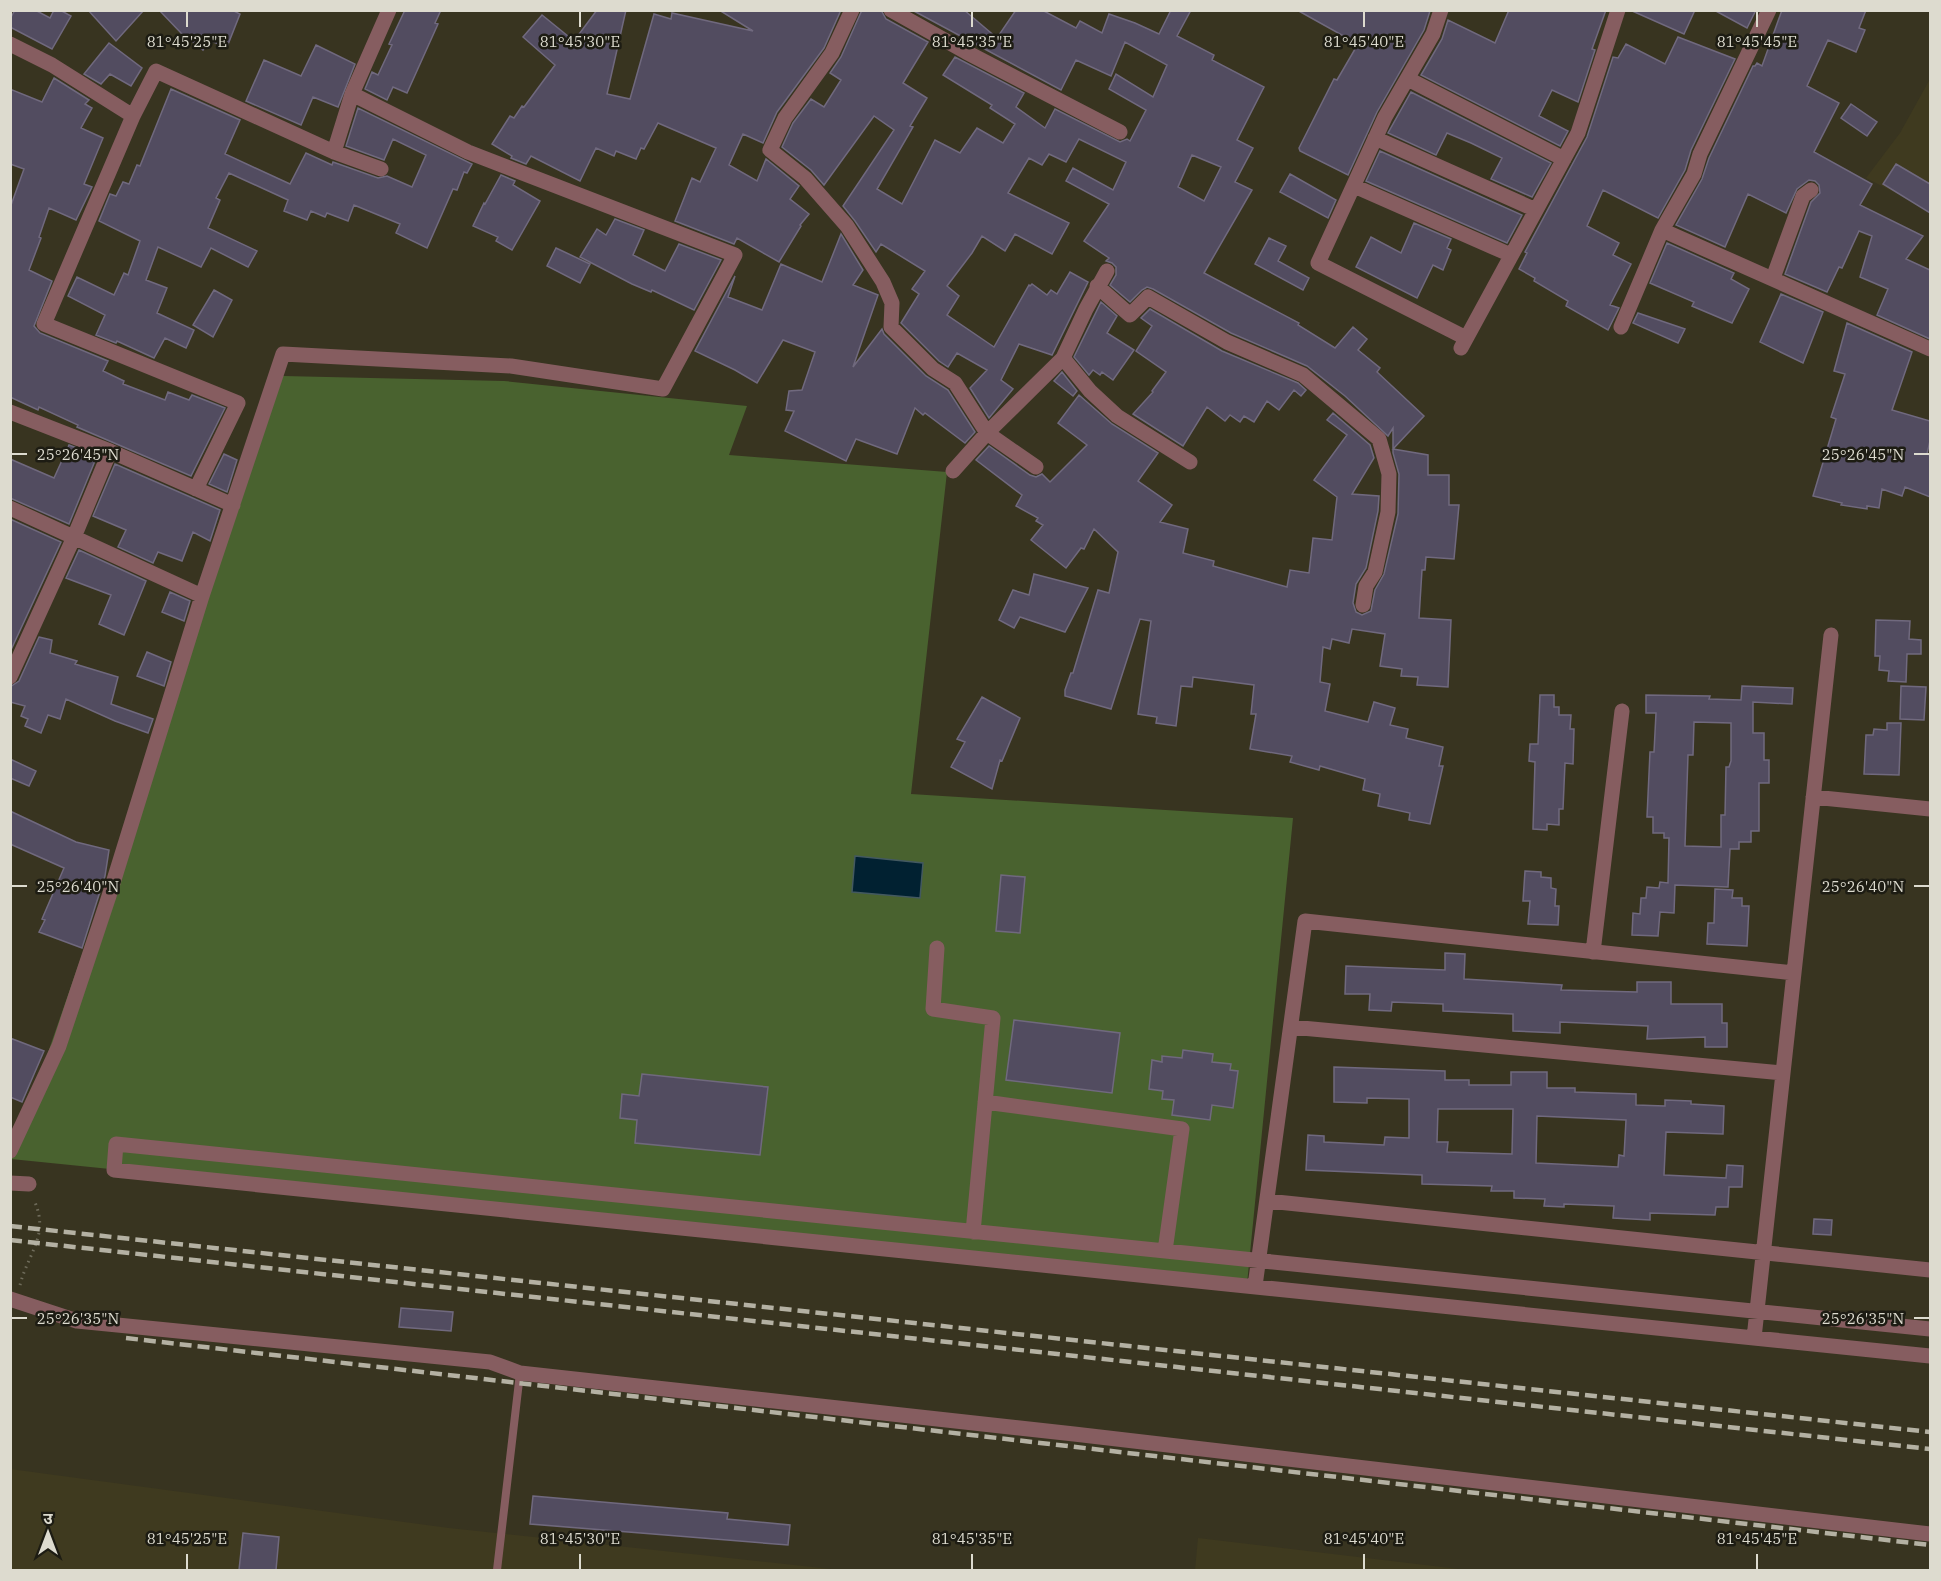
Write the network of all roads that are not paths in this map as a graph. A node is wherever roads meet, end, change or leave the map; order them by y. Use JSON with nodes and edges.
{"nodes":[{"id":1,"x":389,"y":10,"type":"edge"},
{"id":2,"x":852,"y":10,"type":"edge"},
{"id":3,"x":891,"y":10,"type":"edge"},
{"id":4,"x":1441,"y":10,"type":"edge"},
{"id":5,"x":1618,"y":10,"type":"edge"},
{"id":6,"x":1769,"y":10,"type":"edge"},
{"id":7,"x":10,"y":44,"type":"edge"},
{"id":8,"x":1408,"y":79,"type":"junction"},
{"id":9,"x":352,"y":94,"type":"junction"},
{"id":10,"x":133,"y":116,"type":"junction"},
{"id":11,"x":1120,"y":132,"type":"dead end"},
{"id":12,"x":1375,"y":138,"type":"junction"},
{"id":13,"x":334,"y":152,"type":"junction"},
{"id":14,"x":1563,"y":159,"type":"junction"},
{"id":15,"x":381,"y":169,"type":"dead end"},
{"id":16,"x":1354,"y":186,"type":"junction"},
{"id":17,"x":1811,"y":190,"type":"dead end"},
{"id":18,"x":1536,"y":210,"type":"junction"},
{"id":19,"x":1662,"y":230,"type":"junction"},
{"id":20,"x":1511,"y":255,"type":"junction"},
{"id":21,"x":1107,"y":271,"type":"dead end"},
{"id":22,"x":1773,"y":278,"type":"junction"},
{"id":23,"x":1097,"y":286,"type":"junction"},
{"id":24,"x":1621,"y":327,"type":"dead end"},
{"id":25,"x":1930,"y":349,"type":"edge"},
{"id":26,"x":1063,"y":358,"type":"junction"},
{"id":27,"x":10,"y":412,"type":"edge"},
{"id":28,"x":987,"y":433,"type":"junction"},
{"id":29,"x":110,"y":451,"type":"junction"},
{"id":30,"x":1190,"y":462,"type":"dead end"},
{"id":31,"x":1036,"y":466,"type":"dead end"},
{"id":32,"x":952,"y":471,"type":"dead end"},
{"id":33,"x":196,"y":489,"type":"junction"},
{"id":34,"x":233,"y":505,"type":"junction"},
{"id":35,"x":10,"y":508,"type":"edge"},
{"id":36,"x":74,"y":537,"type":"junction"},
{"id":37,"x":202,"y":596,"type":"junction"},
{"id":38,"x":1363,"y":605,"type":"dead end"},
{"id":39,"x":1831,"y":635,"type":"dead end"},
{"id":40,"x":10,"y":677,"type":"edge"},
{"id":41,"x":1622,"y":711,"type":"dead end"},
{"id":42,"x":1813,"y":797,"type":"junction"},
{"id":43,"x":1930,"y":809,"type":"edge"},
{"id":44,"x":937,"y":948,"type":"dead end"},
{"id":45,"x":1593,"y":952,"type":"junction"},
{"id":46,"x":1794,"y":973,"type":"junction"},
{"id":47,"x":1291,"y":1027,"type":"junction"},
{"id":48,"x":1783,"y":1072,"type":"junction"},
{"id":49,"x":985,"y":1102,"type":"junction"},
{"id":50,"x":10,"y":1151,"type":"edge"},
{"id":51,"x":10,"y":1183,"type":"edge"},
{"id":52,"x":29,"y":1184,"type":"road end"},
{"id":53,"x":1267,"y":1201,"type":"junction"},
{"id":54,"x":973,"y":1232,"type":"junction"},
{"id":55,"x":1165,"y":1251,"type":"junction"},
{"id":56,"x":1764,"y":1253,"type":"junction"},
{"id":57,"x":1258,"y":1261,"type":"junction"},
{"id":58,"x":1930,"y":1270,"type":"edge"},
{"id":59,"x":1255,"y":1286,"type":"junction"},
{"id":60,"x":13,"y":1301,"type":"edge"},
{"id":61,"x":1757,"y":1311,"type":"junction"},
{"id":62,"x":1930,"y":1329,"type":"edge"},
{"id":63,"x":1754,"y":1338,"type":"junction"},
{"id":64,"x":1930,"y":1356,"type":"edge"},
{"id":65,"x":520,"y":1373,"type":"junction"},
{"id":66,"x":1930,"y":1534,"type":"edge"},
{"id":67,"x":497,"y":1570,"type":"edge"}],
"edges":[{"from":1,"to":9,"type":"street"},
{"from":2,"to":28,"type":"street"},
{"from":3,"to":11,"type":"street"},
{"from":4,"to":8,"type":"street"},
{"from":5,"to":14,"type":"street"},
{"from":6,"to":19,"type":"street"},
{"from":7,"to":10,"type":"street"},
{"from":8,"to":12,"type":"street"},
{"from":8,"to":14,"type":"street"},
{"from":9,"to":13,"type":"street"},
{"from":9,"to":34,"type":"street"},
{"from":10,"to":13,"type":"street"},
{"from":10,"to":33,"type":"street"},
{"from":12,"to":16,"type":"street"},
{"from":12,"to":18,"type":"street"},
{"from":13,"to":15,"type":"street"},
{"from":14,"to":18,"type":"street"},
{"from":16,"to":20,"type":"street"},
{"from":16,"to":20,"type":"street"},
{"from":17,"to":22,"type":"street"},
{"from":18,"to":20,"type":"street"},
{"from":19,"to":22,"type":"street"},
{"from":19,"to":24,"type":"street"},
{"from":21,"to":23,"type":"street"},
{"from":22,"to":25,"type":"street"},
{"from":23,"to":26,"type":"street"},
{"from":23,"to":38,"type":"street"},
{"from":26,"to":28,"type":"street"},
{"from":26,"to":30,"type":"street"},
{"from":27,"to":29,"type":"street"},
{"from":28,"to":31,"type":"street"},
{"from":28,"to":32,"type":"street"},
{"from":29,"to":33,"type":"street"},
{"from":29,"to":36,"type":"street"},
{"from":33,"to":34,"type":"street"},
{"from":34,"to":37,"type":"street"},
{"from":35,"to":36,"type":"street"},
{"from":36,"to":37,"type":"street"},
{"from":36,"to":40,"type":"street"},
{"from":37,"to":50,"type":"street"},
{"from":39,"to":42,"type":"street"},
{"from":41,"to":45,"type":"street"},
{"from":42,"to":43,"type":"street"},
{"from":42,"to":46,"type":"street"},
{"from":44,"to":49,"type":"street"},
{"from":45,"to":46,"type":"street"},
{"from":45,"to":47,"type":"street"},
{"from":46,"to":48,"type":"street"},
{"from":47,"to":48,"type":"street"},
{"from":47,"to":53,"type":"street"},
{"from":48,"to":56,"type":"street"},
{"from":49,"to":54,"type":"street"},
{"from":49,"to":55,"type":"street"},
{"from":51,"to":52,"type":"street"},
{"from":53,"to":56,"type":"street"},
{"from":53,"to":57,"type":"street"},
{"from":54,"to":55,"type":"street"},
{"from":54,"to":59,"type":"street"},
{"from":55,"to":57,"type":"street"},
{"from":56,"to":58,"type":"street"},
{"from":56,"to":61,"type":"street"},
{"from":57,"to":59,"type":"street"},
{"from":57,"to":61,"type":"street"},
{"from":59,"to":63,"type":"street"},
{"from":60,"to":65,"type":"street"},
{"from":61,"to":62,"type":"street"},
{"from":61,"to":63,"type":"street"},
{"from":63,"to":64,"type":"street"},
{"from":65,"to":66,"type":"street"},
{"from":65,"to":67,"type":"lane"}]}
